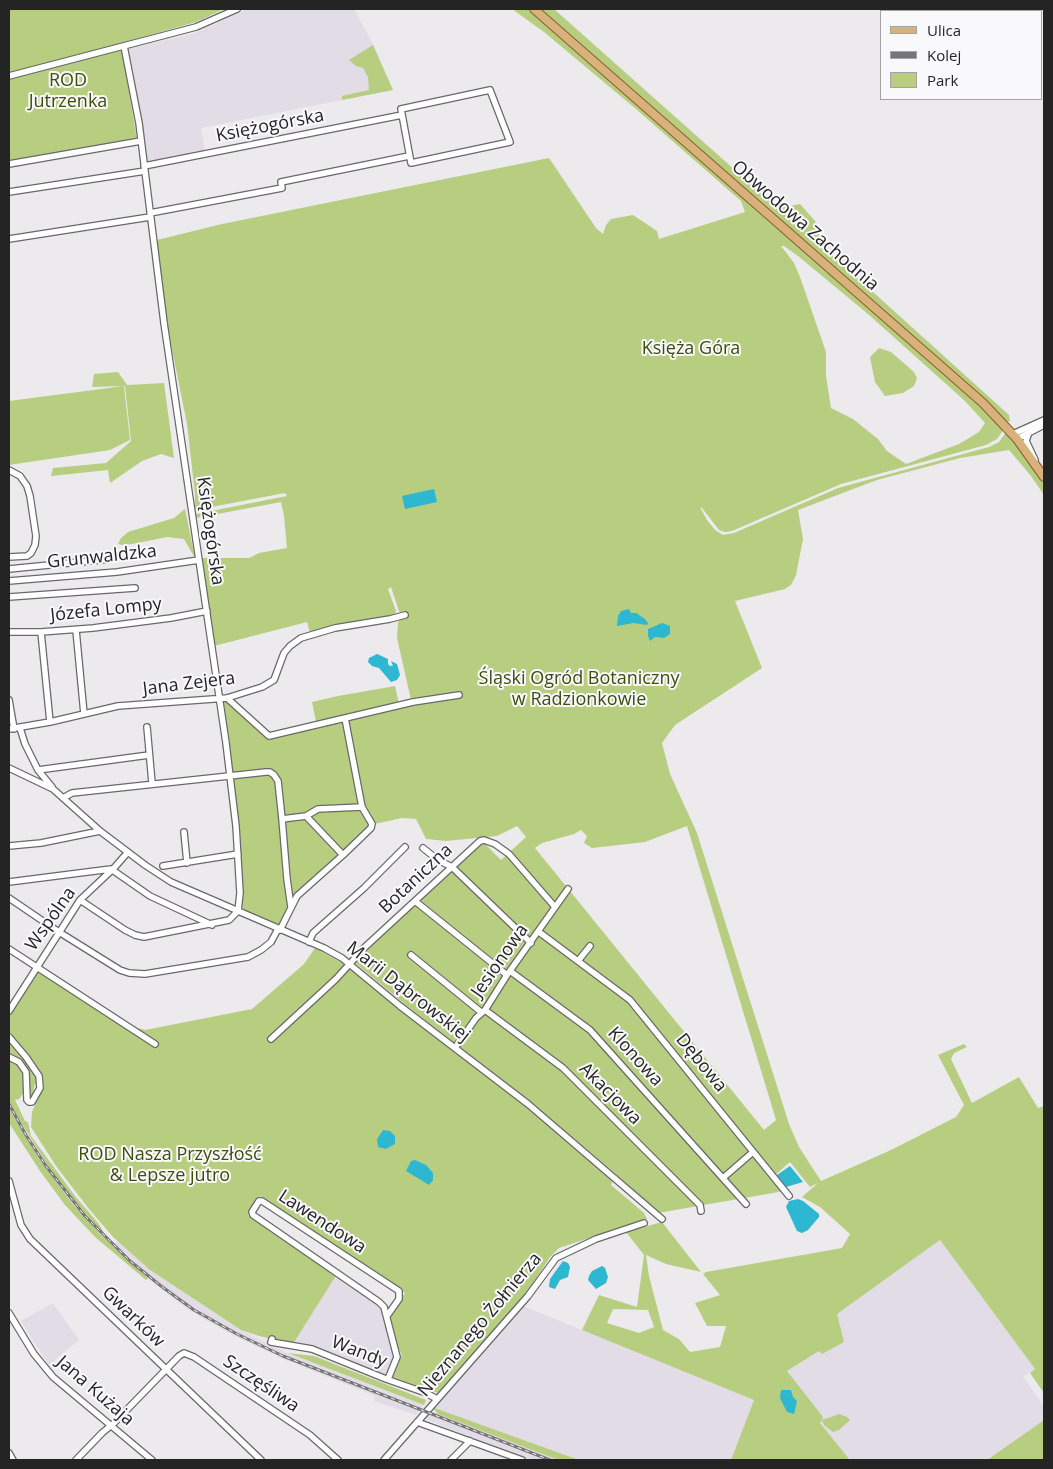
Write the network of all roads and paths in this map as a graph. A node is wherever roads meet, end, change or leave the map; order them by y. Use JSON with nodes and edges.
{"nodes":[{"id":1,"x":237,"y":9,"type":"edge"},
{"id":2,"x":534,"y":9,"type":"edge"},
{"id":3,"x":124,"y":46,"type":"junction"},
{"id":4,"x":9,"y":76,"type":"edge"},
{"id":5,"x":402,"y":115,"type":"junction"},
{"id":6,"x":141,"y":141,"type":"junction"},
{"id":7,"x":409,"y":156,"type":"junction"},
{"id":8,"x":9,"y":164,"type":"edge"},
{"id":9,"x":144,"y":168,"type":"junction"},
{"id":10,"x":9,"y":192,"type":"edge"},
{"id":11,"x":150,"y":215,"type":"junction"},
{"id":12,"x":9,"y":239,"type":"edge"},
{"id":13,"x":1044,"y":420,"type":"edge"},
{"id":14,"x":1044,"y":425,"type":"edge"},
{"id":15,"x":1029,"y":432,"type":"junction"},
{"id":16,"x":1015,"y":436,"type":"junction"},
{"id":17,"x":9,"y":470,"type":"edge"},
{"id":18,"x":1043,"y":475,"type":"edge"},
{"id":19,"x":9,"y":557,"type":"edge"},
{"id":20,"x":110,"y":559,"type":"dead end"},
{"id":21,"x":199,"y":560,"type":"junction"},
{"id":22,"x":9,"y":569,"type":"edge"},
{"id":23,"x":9,"y":581,"type":"edge"},
{"id":24,"x":135,"y":588,"type":"dead end"},
{"id":25,"x":9,"y":597,"type":"edge"},
{"id":26,"x":207,"y":611,"type":"junction"},
{"id":27,"x":405,"y":615,"type":"dead end"},
{"id":28,"x":76,"y":630,"type":"junction"},
{"id":29,"x":9,"y":632,"type":"edge"},
{"id":30,"x":42,"y":632,"type":"junction"},
{"id":31,"x":460,"y":695,"type":"dead end"},
{"id":32,"x":226,"y":698,"type":"junction"},
{"id":33,"x":219,"y":699,"type":"junction"},
{"id":34,"x":9,"y":700,"type":"edge"},
{"id":35,"x":84,"y":714,"type":"junction"},
{"id":36,"x":345,"y":718,"type":"junction"},
{"id":37,"x":50,"y":722,"type":"junction"},
{"id":38,"x":147,"y":727,"type":"dead end"},
{"id":39,"x":14,"y":729,"type":"edge"},
{"id":40,"x":149,"y":755,"type":"junction"},
{"id":41,"x":9,"y":768,"type":"edge"},
{"id":42,"x":38,"y":770,"type":"junction"},
{"id":43,"x":231,"y":776,"type":"junction"},
{"id":44,"x":152,"y":784,"type":"junction"},
{"id":45,"x":53,"y":790,"type":"junction"},
{"id":46,"x":63,"y":798,"type":"junction"},
{"id":47,"x":362,"y":807,"type":"junction"},
{"id":48,"x":306,"y":816,"type":"junction"},
{"id":49,"x":282,"y":819,"type":"junction"},
{"id":50,"x":100,"y":831,"type":"junction"},
{"id":51,"x":184,"y":832,"type":"dead end"},
{"id":52,"x":9,"y":846,"type":"edge"},
{"id":53,"x":405,"y":847,"type":"dead end"},
{"id":54,"x":423,"y":848,"type":"dead end"},
{"id":55,"x":128,"y":852,"type":"junction"},
{"id":56,"x":238,"y":854,"type":"junction"},
{"id":57,"x":343,"y":855,"type":"junction"},
{"id":58,"x":187,"y":863,"type":"junction"},
{"id":59,"x":163,"y":866,"type":"dead end"},
{"id":60,"x":452,"y":867,"type":"junction"},
{"id":61,"x":111,"y":870,"type":"junction"},
{"id":62,"x":9,"y":882,"type":"edge"},
{"id":63,"x":568,"y":889,"type":"dead end"},
{"id":64,"x":9,"y":898,"type":"edge"},
{"id":65,"x":80,"y":900,"type":"junction"},
{"id":66,"x":415,"y":901,"type":"junction"},
{"id":67,"x":291,"y":907,"type":"junction"},
{"id":68,"x":555,"y":908,"type":"junction"},
{"id":69,"x":238,"y":911,"type":"junction"},
{"id":70,"x":212,"y":925,"type":"junction"},
{"id":71,"x":279,"y":929,"type":"junction"},
{"id":72,"x":59,"y":932,"type":"junction"},
{"id":73,"x":539,"y":932,"type":"junction"},
{"id":74,"x":309,"y":942,"type":"junction"},
{"id":75,"x":531,"y":943,"type":"junction"},
{"id":76,"x":590,"y":946,"type":"dead end"},
{"id":77,"x":9,"y":949,"type":"edge"},
{"id":78,"x":411,"y":955,"type":"dead end"},
{"id":79,"x":578,"y":961,"type":"junction"},
{"id":80,"x":350,"y":964,"type":"junction"},
{"id":81,"x":37,"y":966,"type":"junction"},
{"id":82,"x":508,"y":973,"type":"junction"},
{"id":83,"x":9,"y":1011,"type":"edge"},
{"id":84,"x":483,"y":1011,"type":"junction"},
{"id":85,"x":9,"y":1037,"type":"edge"},
{"id":86,"x":271,"y":1039,"type":"dead end"},
{"id":87,"x":155,"y":1044,"type":"dead end"},
{"id":88,"x":455,"y":1048,"type":"junction"},
{"id":89,"x":9,"y":1057,"type":"edge"},
{"id":90,"x":753,"y":1152,"type":"junction"},
{"id":91,"x":723,"y":1178,"type":"junction"},
{"id":92,"x":9,"y":1182,"type":"edge"},
{"id":93,"x":789,"y":1196,"type":"dead end"},
{"id":94,"x":746,"y":1204,"type":"dead end"},
{"id":95,"x":701,"y":1211,"type":"dead end"},
{"id":96,"x":662,"y":1219,"type":"dead end"},
{"id":97,"x":644,"y":1223,"type":"dead end"},
{"id":98,"x":9,"y":1313,"type":"edge"},
{"id":99,"x":387,"y":1316,"type":"junction"},
{"id":100,"x":272,"y":1339,"type":"dead end"},
{"id":101,"x":166,"y":1369,"type":"junction"},
{"id":102,"x":388,"y":1379,"type":"junction"},
{"id":103,"x":437,"y":1399,"type":"junction"},
{"id":104,"x":417,"y":1422,"type":"junction"},
{"id":105,"x":110,"y":1426,"type":"junction"},
{"id":106,"x":470,"y":1442,"type":"junction"},
{"id":107,"x":9,"y":1453,"type":"edge"},
{"id":108,"x":13,"y":1460,"type":"edge"},
{"id":109,"x":76,"y":1460,"type":"edge"},
{"id":110,"x":152,"y":1460,"type":"edge"},
{"id":111,"x":260,"y":1460,"type":"edge"},
{"id":112,"x":338,"y":1460,"type":"edge"},
{"id":113,"x":384,"y":1460,"type":"edge"},
{"id":114,"x":451,"y":1460,"type":"edge"},
{"id":115,"x":522,"y":1460,"type":"edge"}],
"edges":[{"from":1,"to":3,"type":"street"},
{"from":2,"to":16,"type":"main road","name":"Obwodowa Zachodnia"},
{"from":3,"to":4,"type":"street"},
{"from":3,"to":6,"type":"street","name":"Księżogórska"},
{"from":5,"to":7,"type":"street"},
{"from":5,"to":7,"type":"street","name":"Księżogórska"},
{"from":5,"to":9,"type":"street","name":"Księżogórska"},
{"from":6,"to":8,"type":"street"},
{"from":6,"to":9,"type":"street","name":"Księżogórska"},
{"from":7,"to":11,"type":"street","name":"Księżogórska"},
{"from":9,"to":10,"type":"street"},
{"from":9,"to":11,"type":"street","name":"Księżogórska"},
{"from":11,"to":12,"type":"street"},
{"from":11,"to":21,"type":"street","name":"Księżogórska"},
{"from":13,"to":16,"type":"street"},
{"from":14,"to":15,"type":"street"},
{"from":15,"to":16,"type":"street"},
{"from":15,"to":18,"type":"street"},
{"from":16,"to":18,"type":"main road","name":"Obwodowa Zachodnia"},
{"from":17,"to":19,"type":"street"},
{"from":20,"to":22,"type":"street"},
{"from":21,"to":23,"type":"street","name":"Grunwaldzka"},
{"from":21,"to":26,"type":"street","name":"Księżogórska"},
{"from":24,"to":25,"type":"street"},
{"from":26,"to":28,"type":"street","name":"Józefa Lompy"},
{"from":26,"to":33,"type":"street","name":"Księżogórska"},
{"from":27,"to":32,"type":"street","name":"Jana Zejera"},
{"from":28,"to":30,"type":"street","name":"Józefa Lompy"},
{"from":28,"to":35,"type":"street"},
{"from":29,"to":30,"type":"street","name":"Józefa Lompy"},
{"from":30,"to":37,"type":"street"},
{"from":31,"to":36,"type":"street"},
{"from":32,"to":33,"type":"street","name":"Jana Zejera"},
{"from":32,"to":36,"type":"street"},
{"from":33,"to":35,"type":"street","name":"Jana Zejera"},
{"from":33,"to":43,"type":"street","name":"Księżogórska"},
{"from":34,"to":39,"type":"street"},
{"from":35,"to":37,"type":"street","name":"Jana Zejera"},
{"from":36,"to":47,"type":"street"},
{"from":37,"to":39,"type":"street","name":"Jana Zejera"},
{"from":38,"to":40,"type":"street"},
{"from":39,"to":42,"type":"street"},
{"from":40,"to":42,"type":"street"},
{"from":40,"to":44,"type":"street"},
{"from":41,"to":45,"type":"street","name":"Marii Dąbrowskiej"},
{"from":42,"to":45,"type":"street"},
{"from":43,"to":44,"type":"street"},
{"from":43,"to":49,"type":"street"},
{"from":43,"to":56,"type":"street","name":"Księżogórska"},
{"from":44,"to":46,"type":"street"},
{"from":45,"to":46,"type":"street","name":"Marii Dąbrowskiej"},
{"from":46,"to":50,"type":"street","name":"Marii Dąbrowskiej"},
{"from":47,"to":48,"type":"street"},
{"from":47,"to":57,"type":"street"},
{"from":48,"to":49,"type":"street"},
{"from":48,"to":57,"type":"street"},
{"from":49,"to":67,"type":"street"},
{"from":50,"to":52,"type":"street"},
{"from":50,"to":55,"type":"street","name":"Marii Dąbrowskiej"},
{"from":51,"to":58,"type":"street"},
{"from":53,"to":74,"type":"street"},
{"from":54,"to":60,"type":"street"},
{"from":55,"to":61,"type":"street","name":"Wspólna"},
{"from":55,"to":69,"type":"street","name":"Marii Dąbrowskiej"},
{"from":56,"to":58,"type":"street"},
{"from":56,"to":69,"type":"street","name":"Księżogórska"},
{"from":57,"to":67,"type":"street"},
{"from":58,"to":59,"type":"street"},
{"from":60,"to":66,"type":"street","name":"Botaniczna"},
{"from":60,"to":68,"type":"street","name":"Botaniczna"},
{"from":60,"to":75,"type":"street"},
{"from":61,"to":62,"type":"street"},
{"from":61,"to":65,"type":"street","name":"Wspólna"},
{"from":61,"to":70,"type":"street"},
{"from":63,"to":68,"type":"street","name":"Jesionowa"},
{"from":64,"to":72,"type":"street"},
{"from":65,"to":70,"type":"street"},
{"from":65,"to":72,"type":"street","name":"Wspólna"},
{"from":66,"to":80,"type":"street","name":"Botaniczna"},
{"from":66,"to":82,"type":"street","name":"Klonowa"},
{"from":67,"to":71,"type":"street"},
{"from":68,"to":73,"type":"street","name":"Jesionowa"},
{"from":69,"to":70,"type":"street"},
{"from":69,"to":71,"type":"street","name":"Marii Dąbrowskiej"},
{"from":71,"to":72,"type":"street"},
{"from":71,"to":74,"type":"street","name":"Marii Dąbrowskiej"},
{"from":72,"to":81,"type":"street","name":"Wspólna"},
{"from":73,"to":75,"type":"street","name":"Jesionowa"},
{"from":73,"to":79,"type":"street","name":"Dębowa"},
{"from":74,"to":80,"type":"street","name":"Marii Dąbrowskiej"},
{"from":75,"to":82,"type":"street","name":"Jesionowa"},
{"from":76,"to":79,"type":"street"},
{"from":77,"to":81,"type":"street"},
{"from":78,"to":84,"type":"street","name":"Akacjowa"},
{"from":79,"to":90,"type":"street","name":"Dębowa"},
{"from":80,"to":86,"type":"street","name":"Botaniczna"},
{"from":80,"to":88,"type":"street","name":"Marii Dąbrowskiej"},
{"from":81,"to":83,"type":"street","name":"Wspólna"},
{"from":81,"to":87,"type":"street"},
{"from":82,"to":84,"type":"street","name":"Jesionowa"},
{"from":82,"to":91,"type":"street","name":"Klonowa"},
{"from":84,"to":88,"type":"street","name":"Jesionowa"},
{"from":84,"to":95,"type":"street","name":"Akacjowa"},
{"from":85,"to":89,"type":"street"},
{"from":88,"to":96,"type":"street","name":"Marii Dąbrowskiej"},
{"from":90,"to":91,"type":"street"},
{"from":90,"to":93,"type":"street","name":"Dębowa"},
{"from":91,"to":94,"type":"street","name":"Klonowa"},
{"from":92,"to":101,"type":"street","name":"Gwarków"},
{"from":97,"to":103,"type":"street","name":"Nieznanego Żołnierza"},
{"from":98,"to":105,"type":"street","name":"Jana Kużaja"},
{"from":99,"to":99,"type":"street","name":"Lawendowa"},
{"from":99,"to":102,"type":"street","name":"Lawendowa"},
{"from":100,"to":102,"type":"street","name":"Wandy"},
{"from":101,"to":105,"type":"street"},
{"from":101,"to":111,"type":"street","name":"Gwarków"},
{"from":101,"to":112,"type":"street","name":"Szczęśliwa"},
{"from":102,"to":103,"type":"street","name":"Wandy"},
{"from":103,"to":104,"type":"street","name":"Nieznanego Żołnierza"},
{"from":104,"to":106,"type":"street"},
{"from":104,"to":113,"type":"street","name":"Nieznanego Żołnierza"},
{"from":105,"to":109,"type":"street"},
{"from":105,"to":110,"type":"street","name":"Jana Kużaja"},
{"from":106,"to":114,"type":"street"},
{"from":106,"to":115,"type":"street"},
{"from":107,"to":108,"type":"street"}]}
